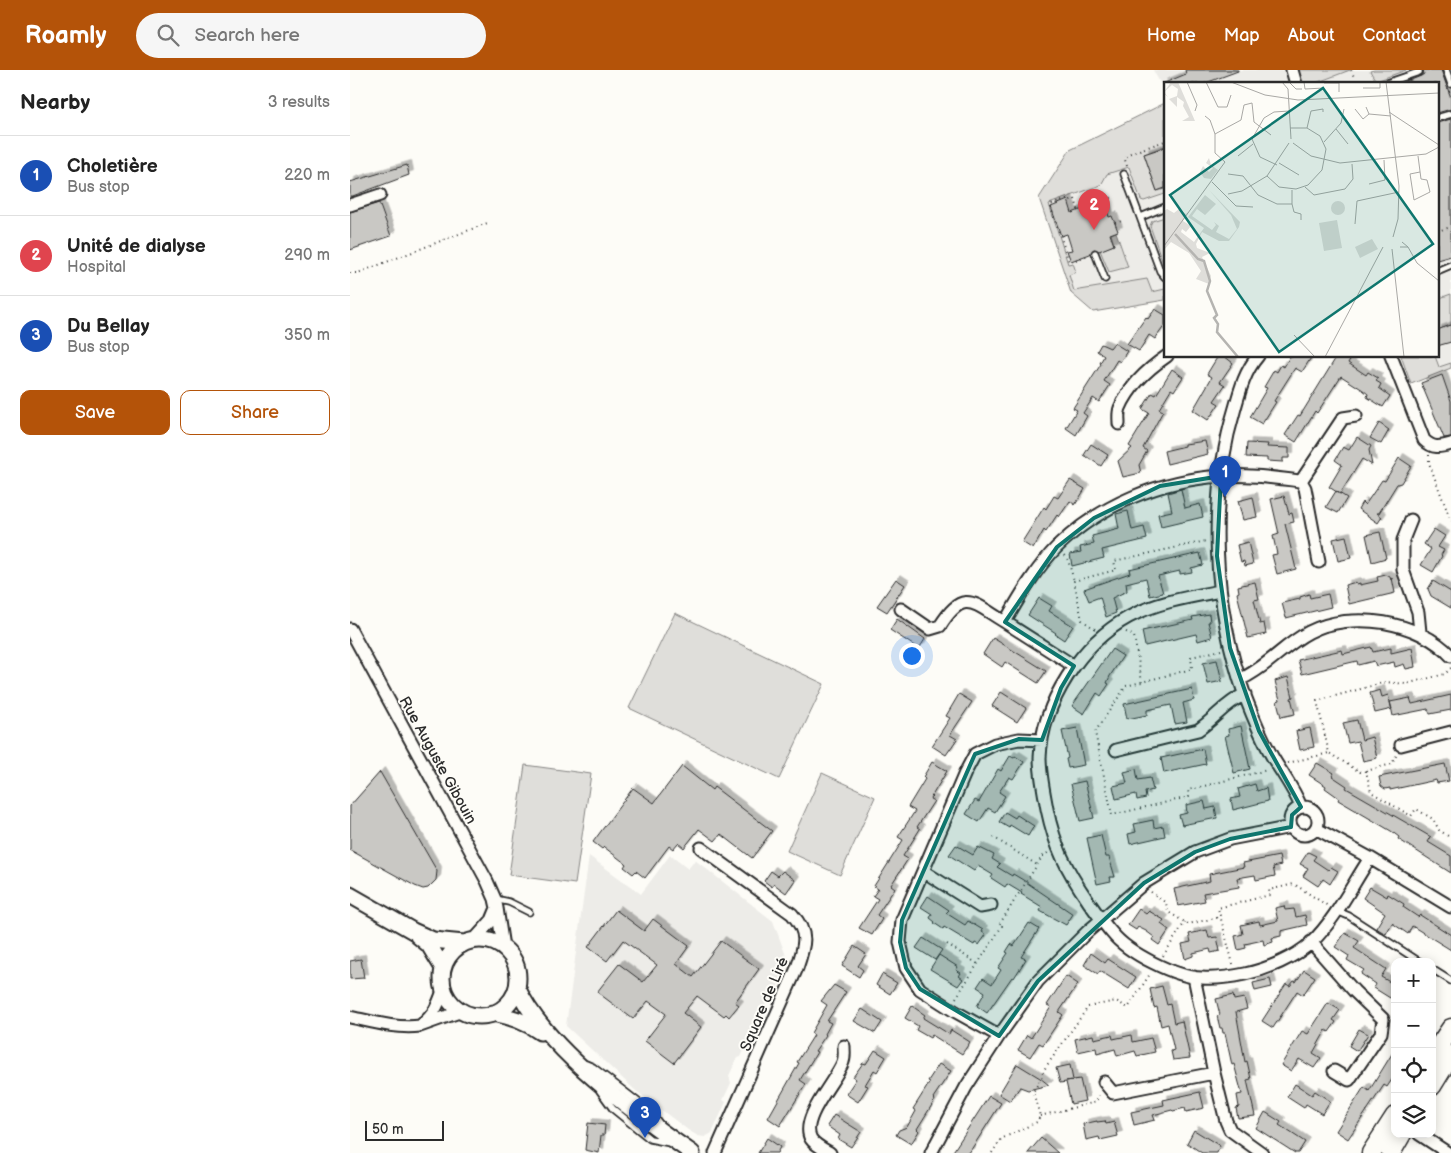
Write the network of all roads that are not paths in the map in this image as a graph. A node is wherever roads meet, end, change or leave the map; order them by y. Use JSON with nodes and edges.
{"nodes":[{"id":1,"x":1418,"y":70,"type":"edge"},
{"id":2,"x":1446,"y":70,"type":"edge"},
{"id":3,"x":1390,"y":82,"type":"edge"},
{"id":4,"x":1451,"y":84,"type":"edge"},
{"id":5,"x":1451,"y":114,"type":"edge"},
{"id":6,"x":1438,"y":118,"type":"edge"},
{"id":7,"x":1126,"y":172,"type":"road end"},
{"id":8,"x":380,"y":194,"type":"dead end"},
{"id":9,"x":350,"y":205,"type":"edge"},
{"id":10,"x":1164,"y":207,"type":"edge"},
{"id":11,"x":1140,"y":217,"type":"junction"},
{"id":12,"x":1095,"y":253,"type":"road end"},
{"id":13,"x":1451,"y":265,"type":"edge"},
{"id":14,"x":1438,"y":270,"type":"edge"},
{"id":15,"x":1164,"y":276,"type":"edge"},
{"id":16,"x":1105,"y":279,"type":"dead end"},
{"id":17,"x":1164,"y":357,"type":"edge"},
{"id":18,"x":1257,"y":358,"type":"edge"},
{"id":19,"x":1393,"y":358,"type":"edge"},
{"id":20,"x":1356,"y":416,"type":"dead end"},
{"id":21,"x":1119,"y":424,"type":"dead end"},
{"id":22,"x":1451,"y":444,"type":"edge"},
{"id":23,"x":1221,"y":476,"type":"junction"},
{"id":24,"x":1301,"y":480,"type":"junction"},
{"id":25,"x":1411,"y":520,"type":"dead end"},
{"id":26,"x":1320,"y":562,"type":"dead end"},
{"id":27,"x":1220,"y":591,"type":"junction"},
{"id":28,"x":901,"y":609,"type":"dead end"},
{"id":29,"x":1005,"y":622,"type":"junction"},
{"id":30,"x":350,"y":628,"type":"edge"},
{"id":31,"x":1420,"y":632,"type":"junction"},
{"id":32,"x":1451,"y":656,"type":"edge"},
{"id":33,"x":1074,"y":666,"type":"junction"},
{"id":34,"x":1241,"y":680,"type":"junction"},
{"id":35,"x":1245,"y":694,"type":"junction"},
{"id":36,"x":1451,"y":732,"type":"edge"},
{"id":37,"x":1042,"y":740,"type":"junction"},
{"id":38,"x":1401,"y":746,"type":"road end"},
{"id":39,"x":1116,"y":750,"type":"dead end"},
{"id":40,"x":1301,"y":807,"type":"junction"},
{"id":41,"x":1291,"y":827,"type":"junction"},
{"id":42,"x":1317,"y":829,"type":"junction"},
{"id":43,"x":701,"y":848,"type":"dead end"},
{"id":44,"x":1370,"y":858,"type":"junction"},
{"id":45,"x":923,"y":871,"type":"junction"},
{"id":46,"x":350,"y":895,"type":"edge"},
{"id":47,"x":496,"y":903,"type":"junction"},
{"id":48,"x":991,"y":905,"type":"dead end"},
{"id":49,"x":1451,"y":908,"type":"edge"},
{"id":50,"x":1336,"y":911,"type":"junction"},
{"id":51,"x":529,"y":912,"type":"dead end"},
{"id":52,"x":1102,"y":920,"type":"junction"},
{"id":53,"x":413,"y":931,"type":"junction"},
{"id":54,"x":469,"y":942,"type":"junction"},
{"id":55,"x":1311,"y":942,"type":"junction"},
{"id":56,"x":503,"y":948,"type":"junction"},
{"id":57,"x":1414,"y":958,"type":"edge"},
{"id":58,"x":443,"y":968,"type":"junction"},
{"id":59,"x":1436,"y":972,"type":"edge"},
{"id":60,"x":1194,"y":977,"type":"junction"},
{"id":61,"x":1451,"y":981,"type":"edge"},
{"id":62,"x":517,"y":987,"type":"junction"},
{"id":63,"x":444,"y":988,"type":"junction"},
{"id":64,"x":462,"y":1011,"type":"junction"},
{"id":65,"x":493,"y":1013,"type":"junction"},
{"id":66,"x":350,"y":1017,"type":"edge"},
{"id":67,"x":420,"y":1026,"type":"junction"},
{"id":68,"x":1451,"y":1028,"type":"edge"},
{"id":69,"x":999,"y":1036,"type":"junction"},
{"id":70,"x":844,"y":1046,"type":"dead end"},
{"id":71,"x":562,"y":1048,"type":"junction"},
{"id":72,"x":1436,"y":1050,"type":"edge"},
{"id":73,"x":1451,"y":1055,"type":"edge"},
{"id":74,"x":580,"y":1065,"type":"junction"},
{"id":75,"x":1334,"y":1070,"type":"dead end"},
{"id":76,"x":1214,"y":1073,"type":"junction"},
{"id":77,"x":1436,"y":1079,"type":"edge"},
{"id":78,"x":1104,"y":1082,"type":"road end"},
{"id":79,"x":1391,"y":1122,"type":"edge"},
{"id":80,"x":1400,"y":1138,"type":"edge"},
{"id":81,"x":1426,"y":1138,"type":"edge"},
{"id":82,"x":686,"y":1149,"type":"edge"},
{"id":83,"x":1449,"y":1150,"type":"edge"},
{"id":84,"x":715,"y":1153,"type":"edge"},
{"id":85,"x":830,"y":1153,"type":"edge"},
{"id":86,"x":931,"y":1153,"type":"edge"},
{"id":87,"x":1262,"y":1153,"type":"edge"},
{"id":88,"x":1372,"y":1153,"type":"edge"},
{"id":89,"x":1391,"y":1153,"type":"edge"}],
"edges":[{"from":1,"to":3,"type":"lane"},
{"from":2,"to":4,"type":"lane"},
{"from":5,"to":6,"type":"lane"},
{"from":7,"to":11,"type":"lane"},
{"from":8,"to":9,"type":"street"},
{"from":10,"to":11,"type":"lane"},
{"from":11,"to":15,"type":"lane"},
{"from":12,"to":16,"type":"lane"},
{"from":13,"to":14,"type":"lane"},
{"from":17,"to":21,"type":"street"},
{"from":18,"to":23,"type":"street"},
{"from":19,"to":22,"type":"street"},
{"from":20,"to":24,"type":"street"},
{"from":23,"to":24,"type":"street"},
{"from":23,"to":27,"type":"street"},
{"from":23,"to":29,"type":"street"},
{"from":24,"to":26,"type":"street"},
{"from":25,"to":31,"type":"street"},
{"from":27,"to":33,"type":"street"},
{"from":27,"to":34,"type":"street"},
{"from":28,"to":29,"type":"street"},
{"from":29,"to":33,"type":"street"},
{"from":30,"to":47,"type":"street","name":"Rue Auguste Gibouin"},
{"from":31,"to":32,"type":"street"},
{"from":31,"to":34,"type":"street"},
{"from":33,"to":37,"type":"street"},
{"from":34,"to":35,"type":"street"},
{"from":35,"to":39,"type":"street"},
{"from":35,"to":40,"type":"street"},
{"from":36,"to":38,"type":"street"},
{"from":37,"to":45,"type":"street"},
{"from":37,"to":52,"type":"street"},
{"from":40,"to":41,"type":"street"},
{"from":40,"to":42,"type":"street"},
{"from":41,"to":42,"type":"street"},
{"from":41,"to":52,"type":"street"},
{"from":42,"to":44,"type":"street"},
{"from":43,"to":84,"type":"street","name":"Square de Liré"},
{"from":44,"to":49,"type":"street"},
{"from":44,"to":50,"type":"street"},
{"from":45,"to":48,"type":"street"},
{"from":45,"to":69,"type":"street"},
{"from":46,"to":53,"type":"main road"},
{"from":47,"to":51,"type":"lane"},
{"from":47,"to":54,"type":"street"},
{"from":47,"to":56,"type":"street","name":"Rue Auguste Gibouin"},
{"from":50,"to":55,"type":"street"},
{"from":50,"to":57,"type":"lane"},
{"from":52,"to":60,"type":"street"},
{"from":52,"to":69,"type":"street"},
{"from":53,"to":54,"type":"main road"},
{"from":53,"to":58,"type":"main road"},
{"from":54,"to":56,"type":"main road"},
{"from":54,"to":58,"type":"main road"},
{"from":55,"to":60,"type":"street"},
{"from":55,"to":75,"type":"street"},
{"from":56,"to":62,"type":"main road"},
{"from":58,"to":63,"type":"main road"},
{"from":59,"to":61,"type":"lane"},
{"from":60,"to":76,"type":"street"},
{"from":62,"to":65,"type":"main road"},
{"from":62,"to":71,"type":"main road"},
{"from":63,"to":64,"type":"main road"},
{"from":63,"to":67,"type":"street"},
{"from":64,"to":65,"type":"main road"},
{"from":64,"to":67,"type":"street"},
{"from":65,"to":71,"type":"main road"},
{"from":66,"to":67,"type":"street"},
{"from":68,"to":72,"type":"main road"},
{"from":69,"to":86,"type":"street"},
{"from":70,"to":85,"type":"street"},
{"from":71,"to":74,"type":"main road"},
{"from":73,"to":77,"type":"main road"},
{"from":74,"to":82,"type":"main road"},
{"from":74,"to":82,"type":"lane"},
{"from":76,"to":78,"type":"street"},
{"from":76,"to":87,"type":"street"},
{"from":79,"to":88,"type":"main road"},
{"from":80,"to":89,"type":"main road"},
{"from":81,"to":83,"type":"street"}]}
